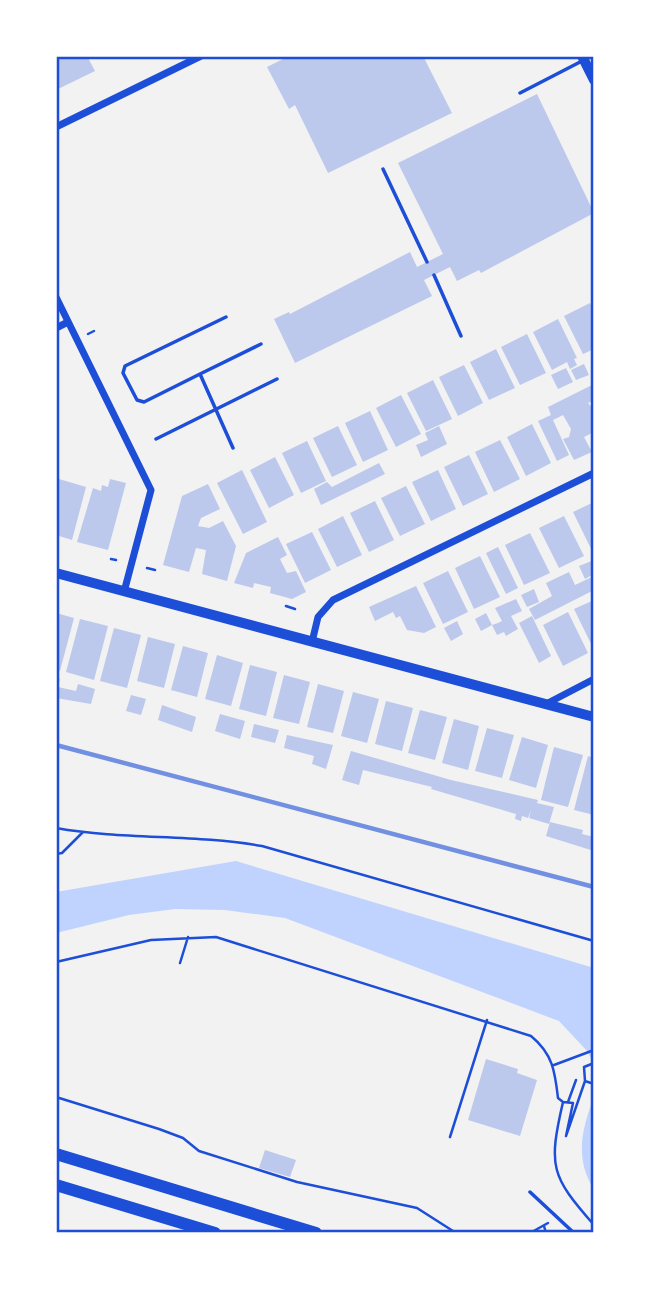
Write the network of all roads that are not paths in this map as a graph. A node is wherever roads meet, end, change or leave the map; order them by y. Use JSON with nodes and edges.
{"nodes":[{"id":1,"x":201,"y":56,"type":"edge"},
{"id":2,"x":583,"y":58,"type":"edge"},
{"id":3,"x":592,"y":73,"type":"edge"},
{"id":4,"x":520,"y":93,"type":"dead end"},
{"id":5,"x":56,"y":127,"type":"edge"},
{"id":6,"x":383,"y":169,"type":"dead end"},
{"id":7,"x":427,"y":262,"type":"dead end"},
{"id":8,"x":434,"y":275,"type":"dead end"},
{"id":9,"x":56,"y":297,"type":"edge"},
{"id":10,"x":226,"y":317,"type":"dead end"},
{"id":11,"x":68,"y":322,"type":"junction"},
{"id":12,"x":56,"y":328,"type":"edge"},
{"id":13,"x":461,"y":336,"type":"dead end"},
{"id":14,"x":261,"y":344,"type":"dead end"},
{"id":15,"x":200,"y":374,"type":"junction"},
{"id":16,"x":277,"y":379,"type":"dead end"},
{"id":17,"x":216,"y":410,"type":"junction"},
{"id":18,"x":156,"y":439,"type":"dead end"},
{"id":19,"x":233,"y":448,"type":"dead end"},
{"id":20,"x":594,"y":473,"type":"edge"},
{"id":21,"x":56,"y":573,"type":"edge"},
{"id":22,"x":124,"y":592,"type":"junction"},
{"id":23,"x":312,"y":642,"type":"junction"},
{"id":24,"x":594,"y":679,"type":"edge"},
{"id":25,"x":545,"y":704,"type":"junction"},
{"id":26,"x":594,"y":717,"type":"edge"},
{"id":27,"x":56,"y":1154,"type":"edge"},
{"id":28,"x":56,"y":1185,"type":"edge"},
{"id":29,"x":530,"y":1192,"type":"dead end"},
{"id":30,"x":287,"y":1229,"type":"edge"},
{"id":31,"x":215,"y":1233,"type":"edge"},
{"id":32,"x":316,"y":1233,"type":"edge"},
{"id":33,"x":574,"y":1233,"type":"edge"}],
"edges":[{"from":1,"to":5,"type":"street"},
{"from":2,"to":3,"type":"street"},
{"from":2,"to":4,"type":"lane"},
{"from":6,"to":7,"type":"lane"},
{"from":8,"to":13,"type":"lane"},
{"from":9,"to":11,"type":"street"},
{"from":10,"to":15,"type":"lane"},
{"from":11,"to":12,"type":"street"},
{"from":11,"to":22,"type":"street"},
{"from":14,"to":15,"type":"lane"},
{"from":15,"to":17,"type":"lane"},
{"from":16,"to":17,"type":"lane"},
{"from":17,"to":18,"type":"lane"},
{"from":17,"to":19,"type":"lane"},
{"from":20,"to":23,"type":"street"},
{"from":21,"to":22,"type":"main road"},
{"from":22,"to":23,"type":"main road"},
{"from":23,"to":25,"type":"main road"},
{"from":24,"to":25,"type":"street"},
{"from":25,"to":26,"type":"main road"},
{"from":27,"to":30,"type":"main road"},
{"from":28,"to":31,"type":"main road"},
{"from":29,"to":33,"type":"lane"},
{"from":30,"to":32,"type":"main road"}]}
